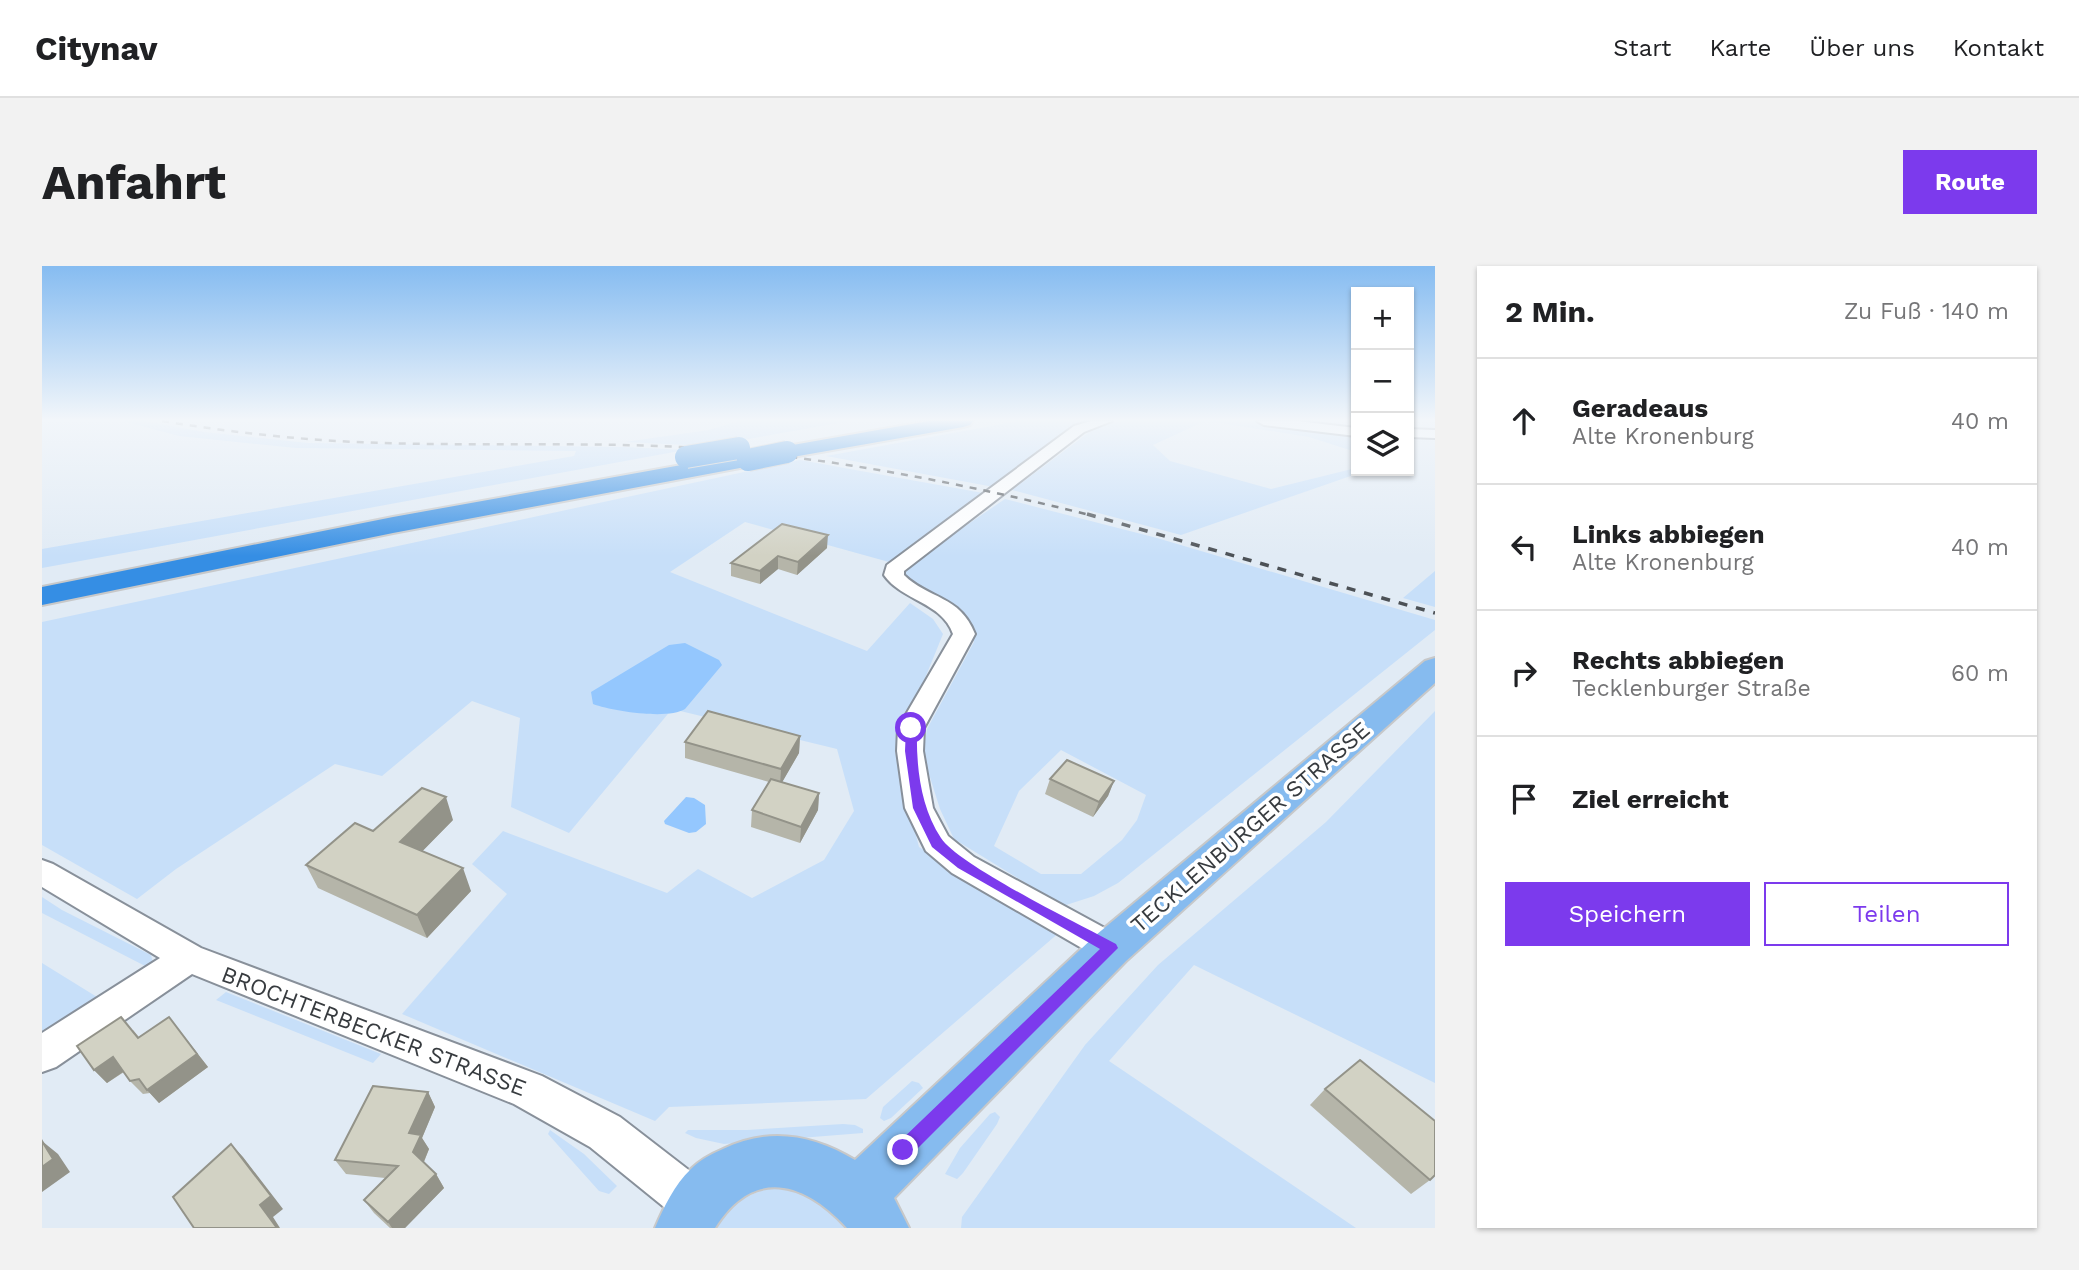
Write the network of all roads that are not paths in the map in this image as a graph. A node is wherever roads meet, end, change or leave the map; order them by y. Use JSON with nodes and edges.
{"nodes":[{"id":1,"x":639,"y":466,"type":"edge"},
{"id":2,"x":684,"y":466,"type":"edge"},
{"id":3,"x":1030,"y":466,"type":"edge"},
{"id":4,"x":42,"y":579,"type":"edge"},
{"id":5,"x":42,"y":596,"type":"edge"},
{"id":6,"x":1435,"y":667,"type":"edge"},
{"id":7,"x":42,"y":872,"type":"edge"},
{"id":8,"x":1111,"y":948,"type":"junction"},
{"id":9,"x":189,"y":958,"type":"junction"},
{"id":10,"x":42,"y":1054,"type":"edge"},
{"id":11,"x":869,"y":1212,"type":"edge"},
{"id":12,"x":690,"y":1216,"type":"edge"}],
"edges":[{"from":1,"to":4,"type":"highway","bridge":true},
{"from":2,"to":5,"type":"highway"},
{"from":3,"to":8,"type":"street"},
{"from":6,"to":8,"type":"main road","name":"TECKLENBURGER STRASSE"},
{"from":7,"to":9,"type":"street","name":"BROCHTERBECKER STRASSE"},
{"from":8,"to":11,"type":"main road","name":"TECKLENBURGER STRASSE"},
{"from":9,"to":10,"type":"street"},
{"from":9,"to":12,"type":"street","name":"BROCHTERBECKER STRASSE"},
{"from":11,"to":12,"type":"main road"}]}
